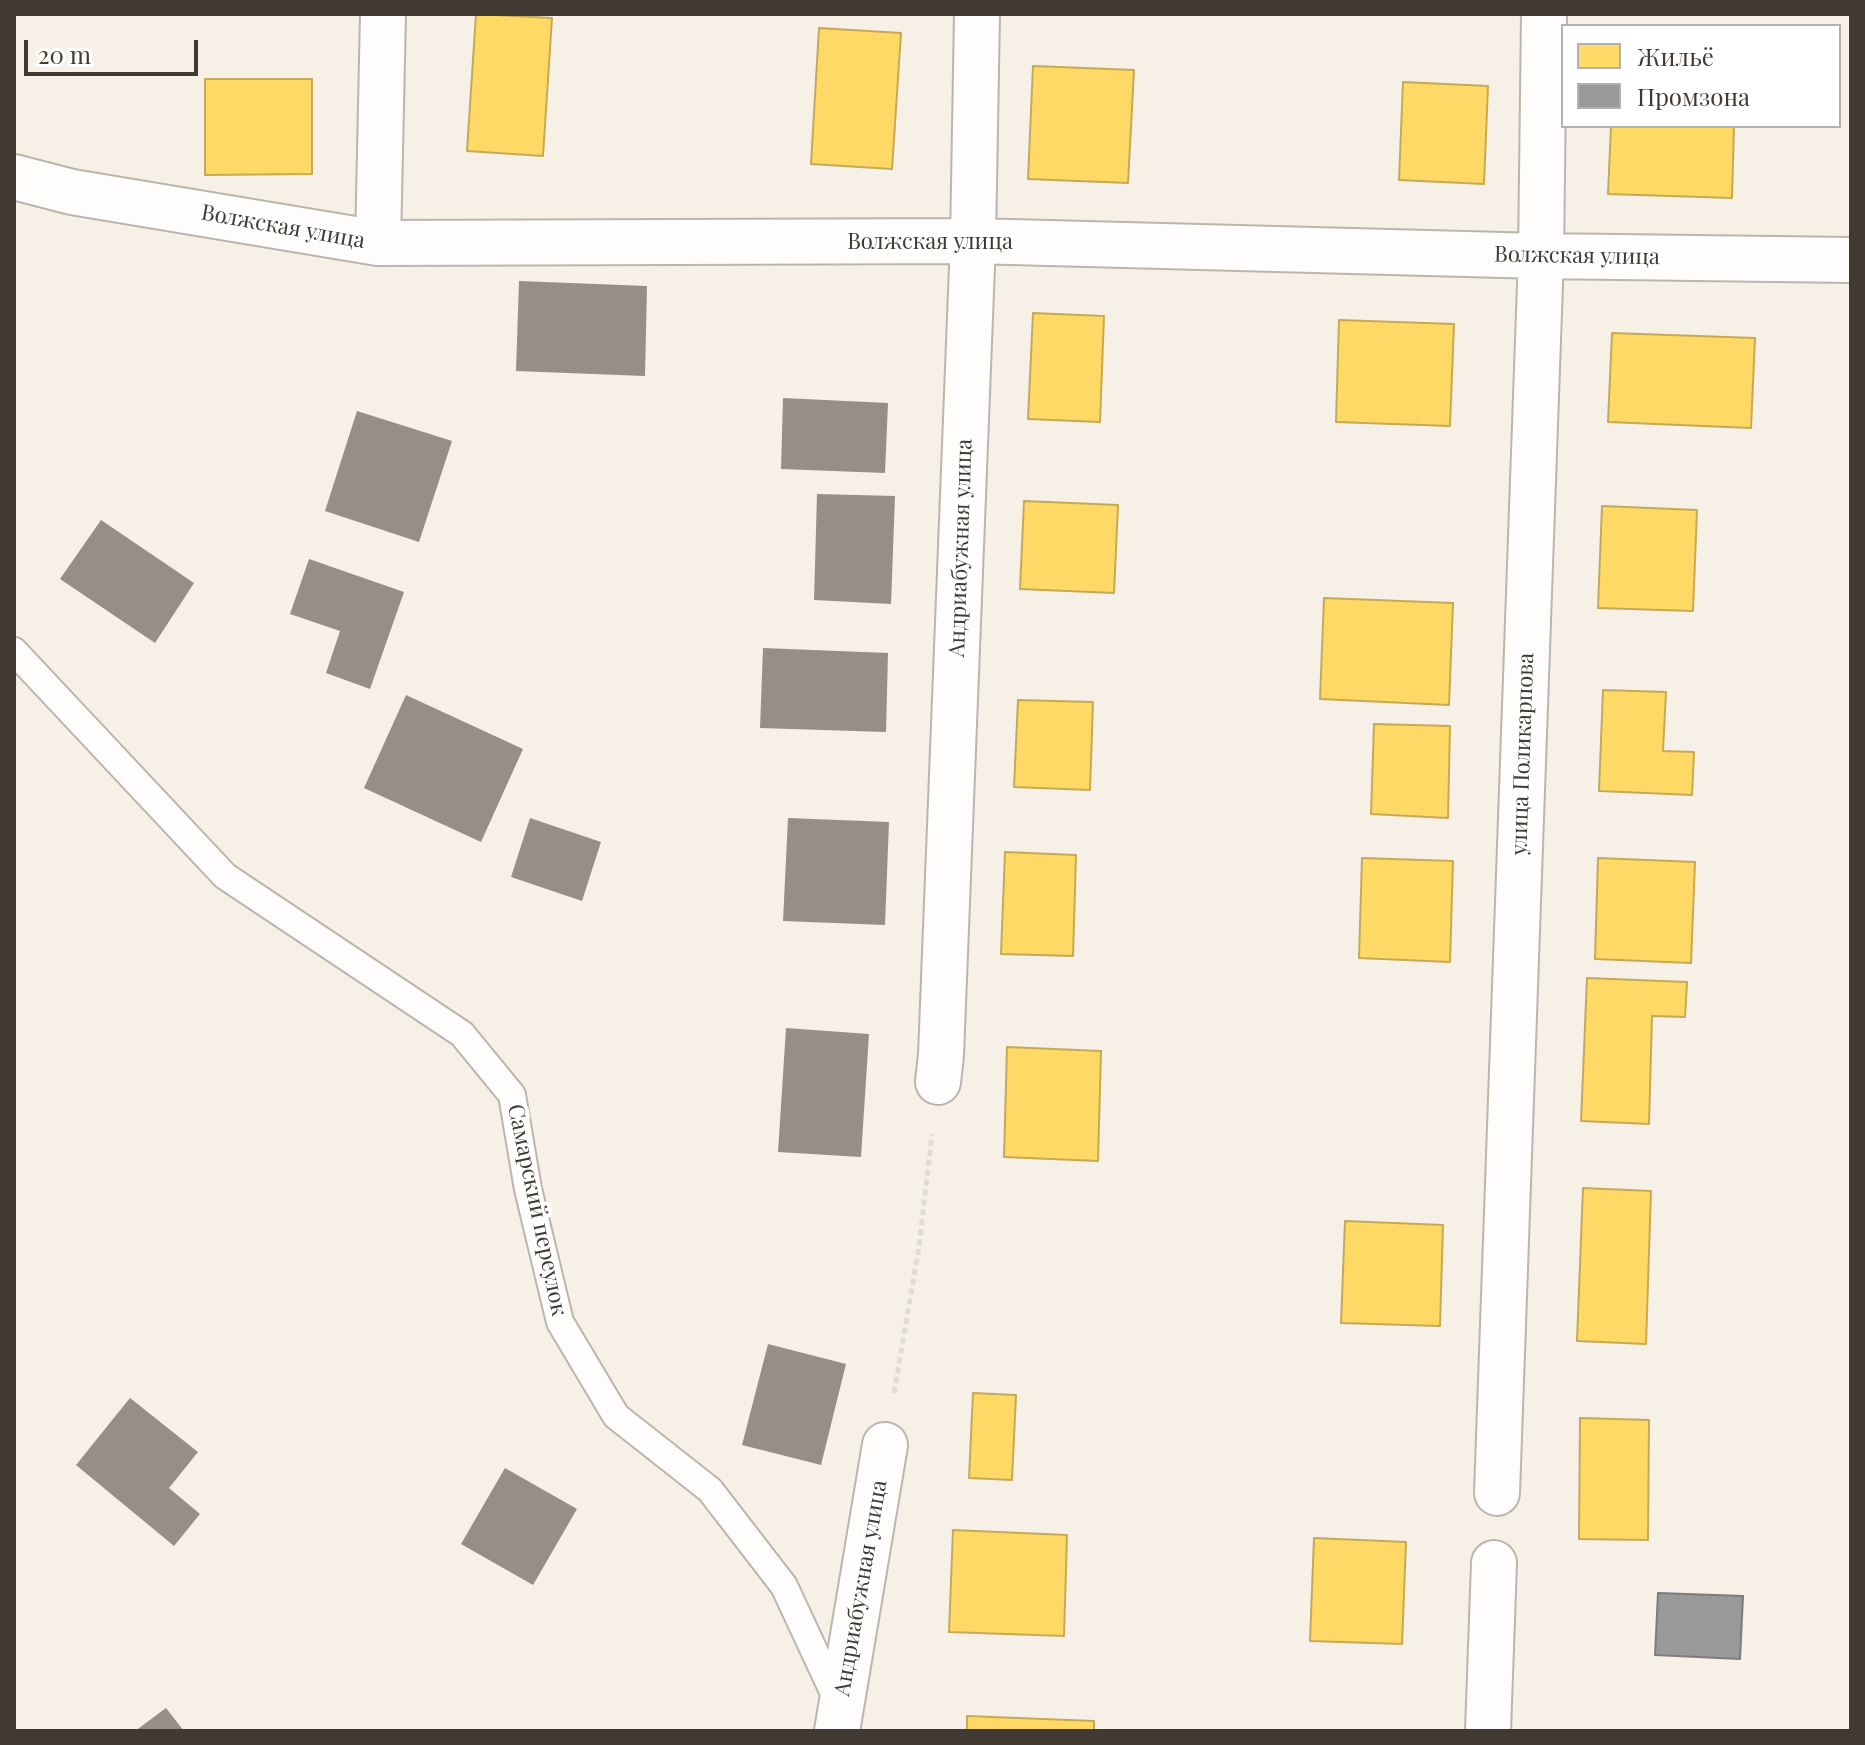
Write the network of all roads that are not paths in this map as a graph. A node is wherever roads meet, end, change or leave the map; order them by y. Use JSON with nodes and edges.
{"nodes":[{"id":1,"x":383,"y":14,"type":"edge"},
{"id":2,"x":977,"y":14,"type":"edge"},
{"id":3,"x":1544,"y":14,"type":"edge"},
{"id":4,"x":14,"y":177,"type":"edge"},
{"id":5,"x":973,"y":241,"type":"junction"},
{"id":6,"x":378,"y":243,"type":"junction"},
{"id":7,"x":1541,"y":256,"type":"junction"},
{"id":8,"x":1851,"y":260,"type":"edge"},
{"id":9,"x":14,"y":651,"type":"edge"},
{"id":10,"x":938,"y":1082,"type":"road end"},
{"id":11,"x":885,"y":1445,"type":"dead end"},
{"id":12,"x":1497,"y":1493,"type":"dead end"},
{"id":13,"x":1494,"y":1563,"type":"dead end"},
{"id":14,"x":839,"y":1719,"type":"edge"},
{"id":15,"x":1488,"y":1731,"type":"edge"}],
"edges":[{"from":1,"to":6,"type":"street"},
{"from":2,"to":5,"type":"street","name":"Андриабужная улица"},
{"from":3,"to":7,"type":"street","name":"улица Поликарпова"},
{"from":4,"to":6,"type":"street","name":"Волжская улица"},
{"from":5,"to":6,"type":"street","name":"Волжская улица"},
{"from":5,"to":7,"type":"street","name":"Волжская улица"},
{"from":5,"to":10,"type":"street","name":"Андриабужная улица"},
{"from":7,"to":8,"type":"street","name":"Волжская улица"},
{"from":7,"to":12,"type":"street","name":"улица Поликарпова"},
{"from":9,"to":14,"type":"lane","name":"Самарский переулок"},
{"from":11,"to":14,"type":"street","name":"Андриабужная улица"},
{"from":13,"to":15,"type":"street"}]}
